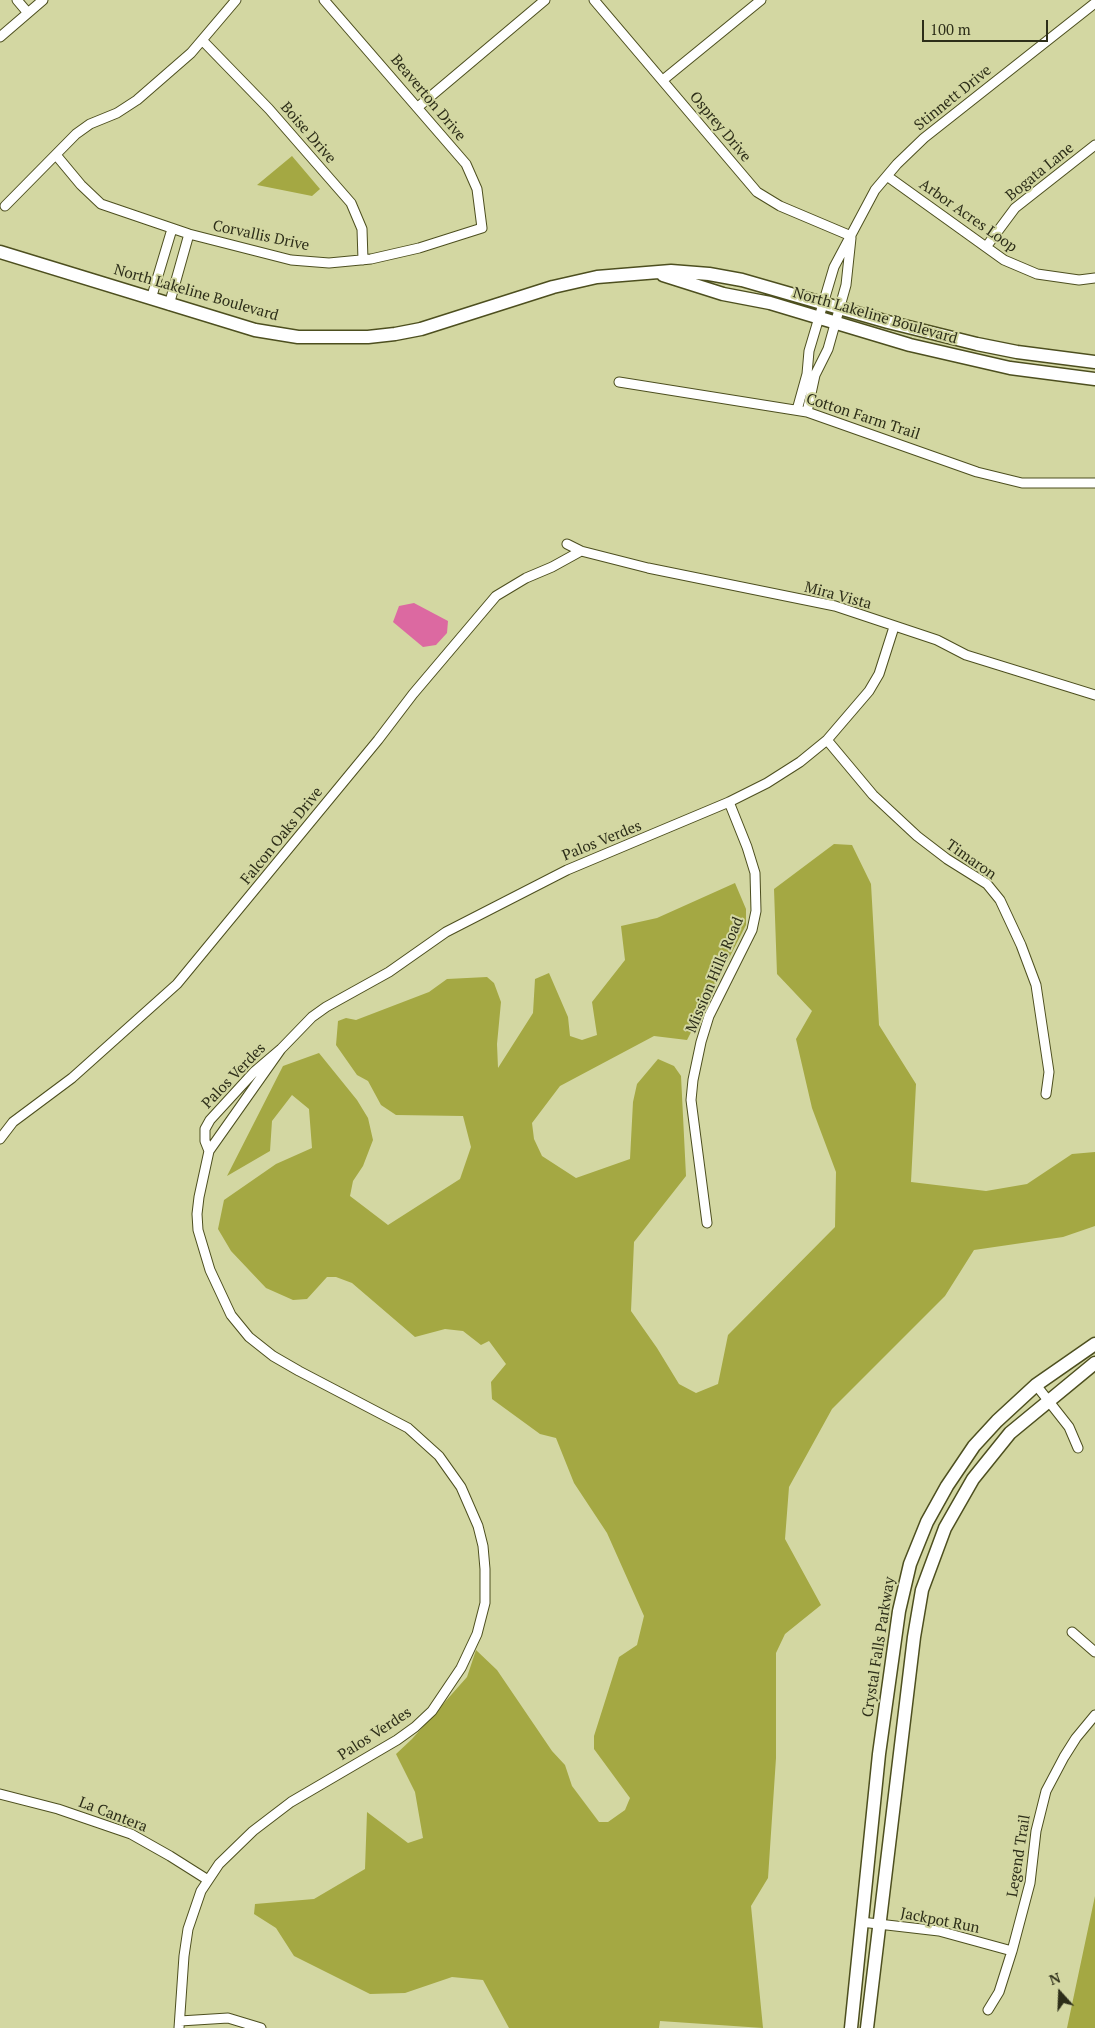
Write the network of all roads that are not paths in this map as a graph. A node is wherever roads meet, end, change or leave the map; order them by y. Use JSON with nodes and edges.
{"nodes":[{"id":1,"x":17,"y":0,"type":"edge"},
{"id":2,"x":43,"y":0,"type":"edge"},
{"id":3,"x":236,"y":0,"type":"edge"},
{"id":4,"x":324,"y":0,"type":"edge"},
{"id":5,"x":545,"y":0,"type":"edge"},
{"id":6,"x":594,"y":0,"type":"edge"},
{"id":7,"x":762,"y":0,"type":"edge"},
{"id":8,"x":1095,"y":3,"type":"edge"},
{"id":9,"x":28,"y":13,"type":"junction"},
{"id":10,"x":0,"y":37,"type":"edge"},
{"id":11,"x":202,"y":40,"type":"junction"},
{"id":12,"x":664,"y":80,"type":"junction"},
{"id":13,"x":418,"y":107,"type":"junction"},
{"id":14,"x":1095,"y":145,"type":"edge"},
{"id":15,"x":56,"y":155,"type":"junction"},
{"id":16,"x":887,"y":176,"type":"junction"},
{"id":17,"x":5,"y":206,"type":"dead end"},
{"id":18,"x":482,"y":228,"type":"joint"},
{"id":19,"x":172,"y":229,"type":"junction"},
{"id":20,"x":189,"y":234,"type":"junction"},
{"id":21,"x":851,"y":236,"type":"junction"},
{"id":22,"x":986,"y":247,"type":"junction"},
{"id":23,"x":0,"y":252,"type":"edge"},
{"id":24,"x":363,"y":260,"type":"junction"},
{"id":25,"x":649,"y":271,"type":"junction"},
{"id":26,"x":1095,"y":278,"type":"edge"},
{"id":27,"x":151,"y":299,"type":"junction"},
{"id":28,"x":822,"y":302,"type":"junction"},
{"id":29,"x":169,"y":305,"type":"junction"},
{"id":30,"x":840,"y":307,"type":"junction"},
{"id":31,"x":818,"y":317,"type":"junction"},
{"id":32,"x":836,"y":323,"type":"junction"},
{"id":33,"x":1095,"y":362,"type":"edge"},
{"id":34,"x":1095,"y":379,"type":"edge"},
{"id":35,"x":619,"y":382,"type":"dead end"},
{"id":36,"x":797,"y":410,"type":"junction"},
{"id":37,"x":807,"y":412,"type":"junction"},
{"id":38,"x":1095,"y":483,"type":"edge"},
{"id":39,"x":567,"y":544,"type":"dead end"},
{"id":40,"x":581,"y":551,"type":"junction"},
{"id":41,"x":894,"y":627,"type":"junction"},
{"id":42,"x":1095,"y":696,"type":"edge"},
{"id":43,"x":827,"y":740,"type":"junction"},
{"id":44,"x":729,"y":802,"type":"junction"},
{"id":45,"x":280,"y":1049,"type":"junction"},
{"id":46,"x":1046,"y":1094,"type":"dead end"},
{"id":47,"x":0,"y":1139,"type":"edge"},
{"id":48,"x":209,"y":1151,"type":"junction"},
{"id":49,"x":707,"y":1223,"type":"dead end"},
{"id":50,"x":1095,"y":1344,"type":"edge"},
{"id":51,"x":1095,"y":1363,"type":"edge"},
{"id":52,"x":1036,"y":1385,"type":"junction"},
{"id":53,"x":1049,"y":1400,"type":"junction"},
{"id":54,"x":1078,"y":1448,"type":"dead end"},
{"id":55,"x":1072,"y":1632,"type":"dead end"},
{"id":56,"x":1095,"y":1652,"type":"edge"},
{"id":57,"x":1095,"y":1716,"type":"edge"},
{"id":58,"x":0,"y":1794,"type":"edge"},
{"id":59,"x":208,"y":1880,"type":"junction"},
{"id":60,"x":861,"y":1922,"type":"junction"},
{"id":61,"x":880,"y":1924,"type":"junction"},
{"id":62,"x":1012,"y":1951,"type":"junction"},
{"id":63,"x":988,"y":2010,"type":"dead end"},
{"id":64,"x":180,"y":2025,"type":"edge"},
{"id":65,"x":261,"y":2028,"type":"edge"},
{"id":66,"x":851,"y":2028,"type":"edge"},
{"id":67,"x":867,"y":2028,"type":"edge"}],
"edges":[{"from":1,"to":9,"type":"street"},
{"from":2,"to":9,"type":"street"},
{"from":3,"to":11,"type":"street"},
{"from":4,"to":13,"type":"street","name":"Beaverton Drive"},
{"from":5,"to":13,"type":"street"},
{"from":6,"to":12,"type":"street","name":"Osprey Drive"},
{"from":7,"to":12,"type":"street"},
{"from":8,"to":16,"type":"street","name":"Stinnett Drive"},
{"from":9,"to":10,"type":"street"},
{"from":11,"to":15,"type":"street"},
{"from":11,"to":24,"type":"street","name":"Boise Drive"},
{"from":12,"to":21,"type":"street","name":"Osprey Drive"},
{"from":13,"to":18,"type":"street","name":"Beaverton Drive"},
{"from":14,"to":22,"type":"street","name":"Bogata Lane"},
{"from":15,"to":17,"type":"street"},
{"from":15,"to":19,"type":"street","name":"Corvallis Drive"},
{"from":16,"to":21,"type":"street","name":"Stinnett Drive"},
{"from":16,"to":22,"type":"street","name":"Arbor Acres Loop"},
{"from":18,"to":24,"type":"street","name":"Corvallis Drive"},
{"from":19,"to":20,"type":"street","name":"Corvallis Drive"},
{"from":19,"to":27,"type":"street"},
{"from":20,"to":24,"type":"street","name":"Corvallis Drive"},
{"from":20,"to":29,"type":"street"},
{"from":21,"to":28,"type":"street","name":"Stinnett Drive"},
{"from":21,"to":30,"type":"street","name":"Stinnett Drive"},
{"from":22,"to":26,"type":"street","name":"Arbor Acres Loop"},
{"from":23,"to":27,"type":"street","name":"North Lakeline Boulevard"},
{"from":25,"to":28,"type":"street","name":"North Lakeline Boulevard"},
{"from":25,"to":29,"type":"street","name":"North Lakeline Boulevard"},
{"from":25,"to":31,"type":"street","name":"North Lakeline Boulevard"},
{"from":27,"to":29,"type":"street","name":"North Lakeline Boulevard"},
{"from":28,"to":30,"type":"street","name":"North Lakeline Boulevard"},
{"from":28,"to":31,"type":"street","name":"Stinnett Drive"},
{"from":30,"to":32,"type":"street","name":"Stinnett Drive"},
{"from":30,"to":33,"type":"street","name":"North Lakeline Boulevard"},
{"from":31,"to":32,"type":"street","name":"North Lakeline Boulevard"},
{"from":31,"to":36,"type":"street","name":"Stinnett Drive"},
{"from":32,"to":34,"type":"street","name":"North Lakeline Boulevard"},
{"from":32,"to":37,"type":"street","name":"Stinnett Drive"},
{"from":35,"to":36,"type":"street","name":"Cotton Farm Trail"},
{"from":36,"to":37,"type":"street","name":"Cotton Farm Trail"},
{"from":37,"to":38,"type":"street","name":"Cotton Farm Trail"},
{"from":39,"to":40,"type":"street","name":"Mira Vista"},
{"from":40,"to":41,"type":"street","name":"Mira Vista"},
{"from":40,"to":47,"type":"street","name":"Falcon Oaks Drive"},
{"from":41,"to":42,"type":"street","name":"Mira Vista"},
{"from":41,"to":43,"type":"street","name":"Palos Verdes"},
{"from":43,"to":44,"type":"street","name":"Palos Verdes"},
{"from":43,"to":46,"type":"street","name":"Timaron"},
{"from":44,"to":45,"type":"street","name":"Palos Verdes"},
{"from":44,"to":49,"type":"street","name":"Mission Hills Road"},
{"from":45,"to":48,"type":"street","name":"Palos Verdes"},
{"from":45,"to":48,"type":"street","name":"Palos Verdes"},
{"from":48,"to":59,"type":"street","name":"Palos Verdes"},
{"from":50,"to":52,"type":"street","name":"Crystal Falls Parkway"},
{"from":51,"to":53,"type":"street"},
{"from":52,"to":53,"type":"street"},
{"from":52,"to":60,"type":"street","name":"Crystal Falls Parkway"},
{"from":53,"to":54,"type":"street"},
{"from":53,"to":61,"type":"street"},
{"from":55,"to":56,"type":"street"},
{"from":57,"to":62,"type":"street","name":"Legend Trail"},
{"from":58,"to":59,"type":"street","name":"La Cantera"},
{"from":59,"to":64,"type":"street","name":"Palos Verdes"},
{"from":60,"to":61,"type":"street","name":"Jackpot Run"},
{"from":60,"to":66,"type":"street","name":"Crystal Falls Parkway"},
{"from":61,"to":62,"type":"street","name":"Jackpot Run"},
{"from":61,"to":67,"type":"street"},
{"from":62,"to":63,"type":"street","name":"Legend Trail"},
{"from":64,"to":65,"type":"street"}]}
